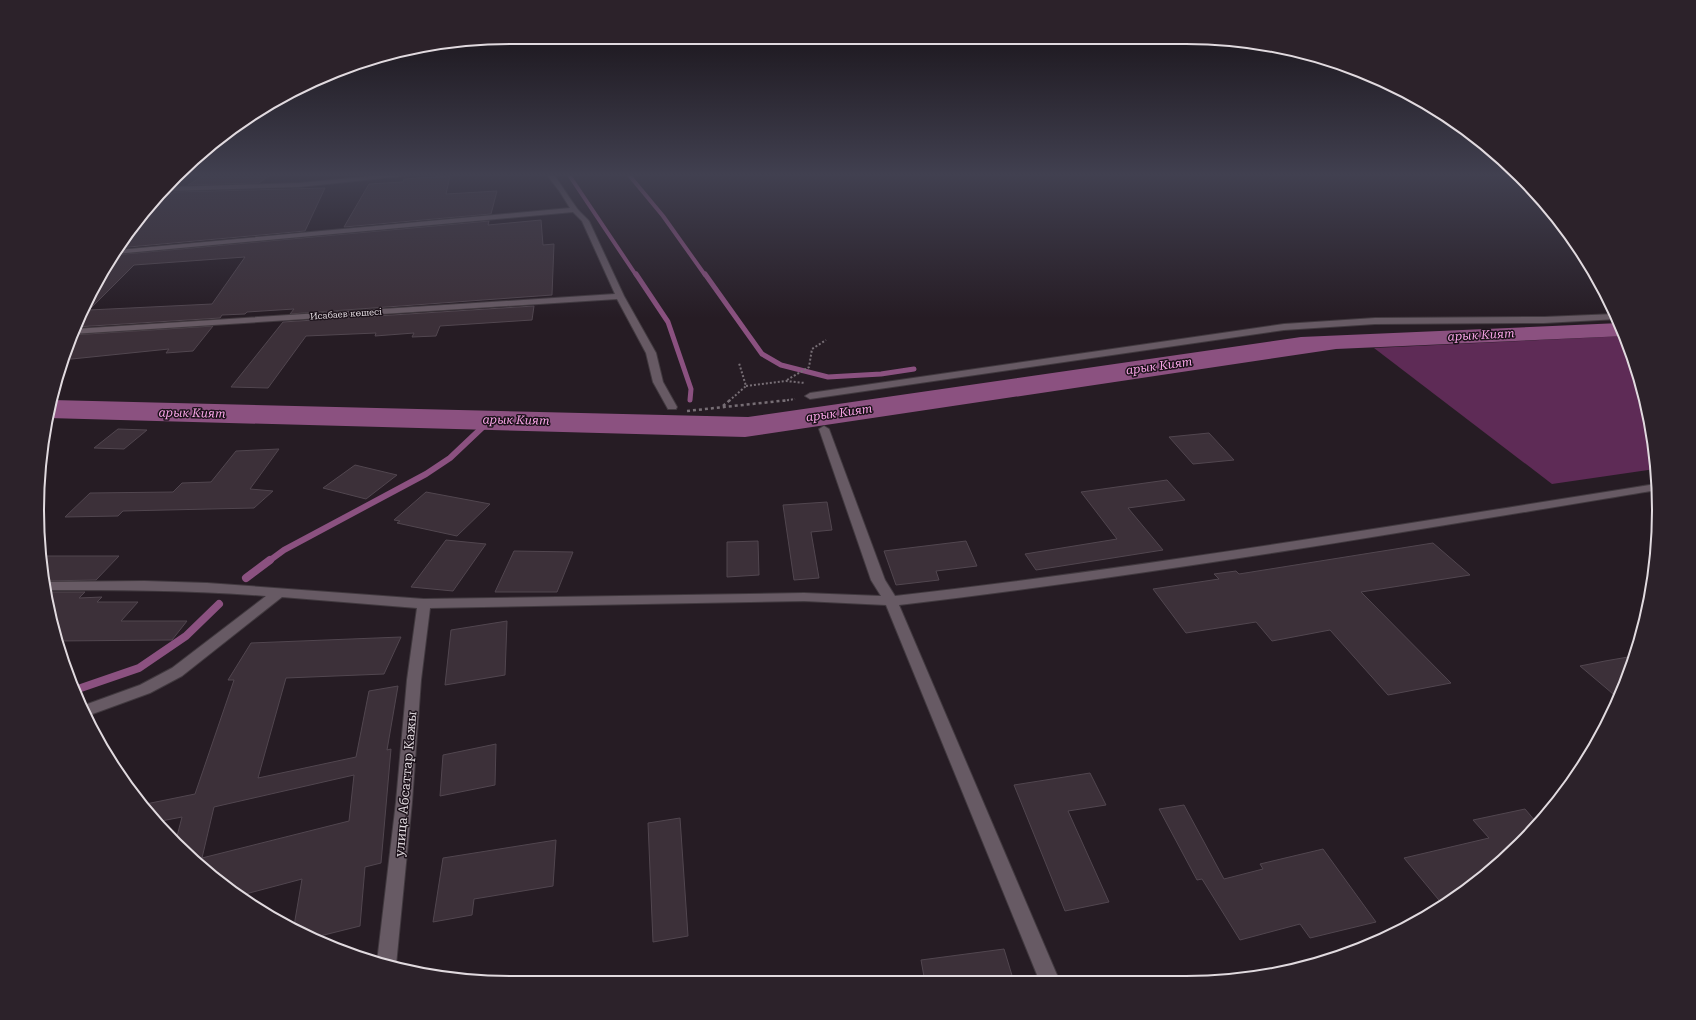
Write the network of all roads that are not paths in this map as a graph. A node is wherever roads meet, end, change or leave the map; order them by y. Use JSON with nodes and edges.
{"nodes":[{"id":1,"x":437,"y":223,"type":"edge"},
{"id":2,"x":586,"y":223,"type":"edge"},
{"id":3,"x":123,"y":251,"type":"edge"},
{"id":4,"x":620,"y":296,"type":"junction"},
{"id":5,"x":1610,"y":316,"type":"edge"},
{"id":6,"x":79,"y":332,"type":"edge"},
{"id":7,"x":810,"y":396,"type":"road end"},
{"id":8,"x":672,"y":407,"type":"road end"},
{"id":9,"x":824,"y":429,"type":"dead end"},
{"id":10,"x":1651,"y":488,"type":"edge"},
{"id":11,"x":50,"y":586,"type":"edge"},
{"id":12,"x":278,"y":594,"type":"junction"},
{"id":13,"x":892,"y":600,"type":"junction"},
{"id":14,"x":424,"y":604,"type":"junction"},
{"id":15,"x":89,"y":709,"type":"edge"},
{"id":16,"x":387,"y":960,"type":"edge"},
{"id":17,"x":1048,"y":976,"type":"edge"}],
"edges":[{"from":1,"to":3,"type":"street"},
{"from":2,"to":4,"type":"street"},
{"from":4,"to":6,"type":"street","name":"Исабаев көшесі"},
{"from":4,"to":8,"type":"street"},
{"from":5,"to":7,"type":"street"},
{"from":9,"to":13,"type":"street"},
{"from":10,"to":13,"type":"street"},
{"from":11,"to":12,"type":"street"},
{"from":12,"to":14,"type":"street"},
{"from":12,"to":15,"type":"street"},
{"from":13,"to":14,"type":"street"},
{"from":13,"to":17,"type":"street"},
{"from":14,"to":16,"type":"street","name":"улица Абсаттар Кажы"}]}
